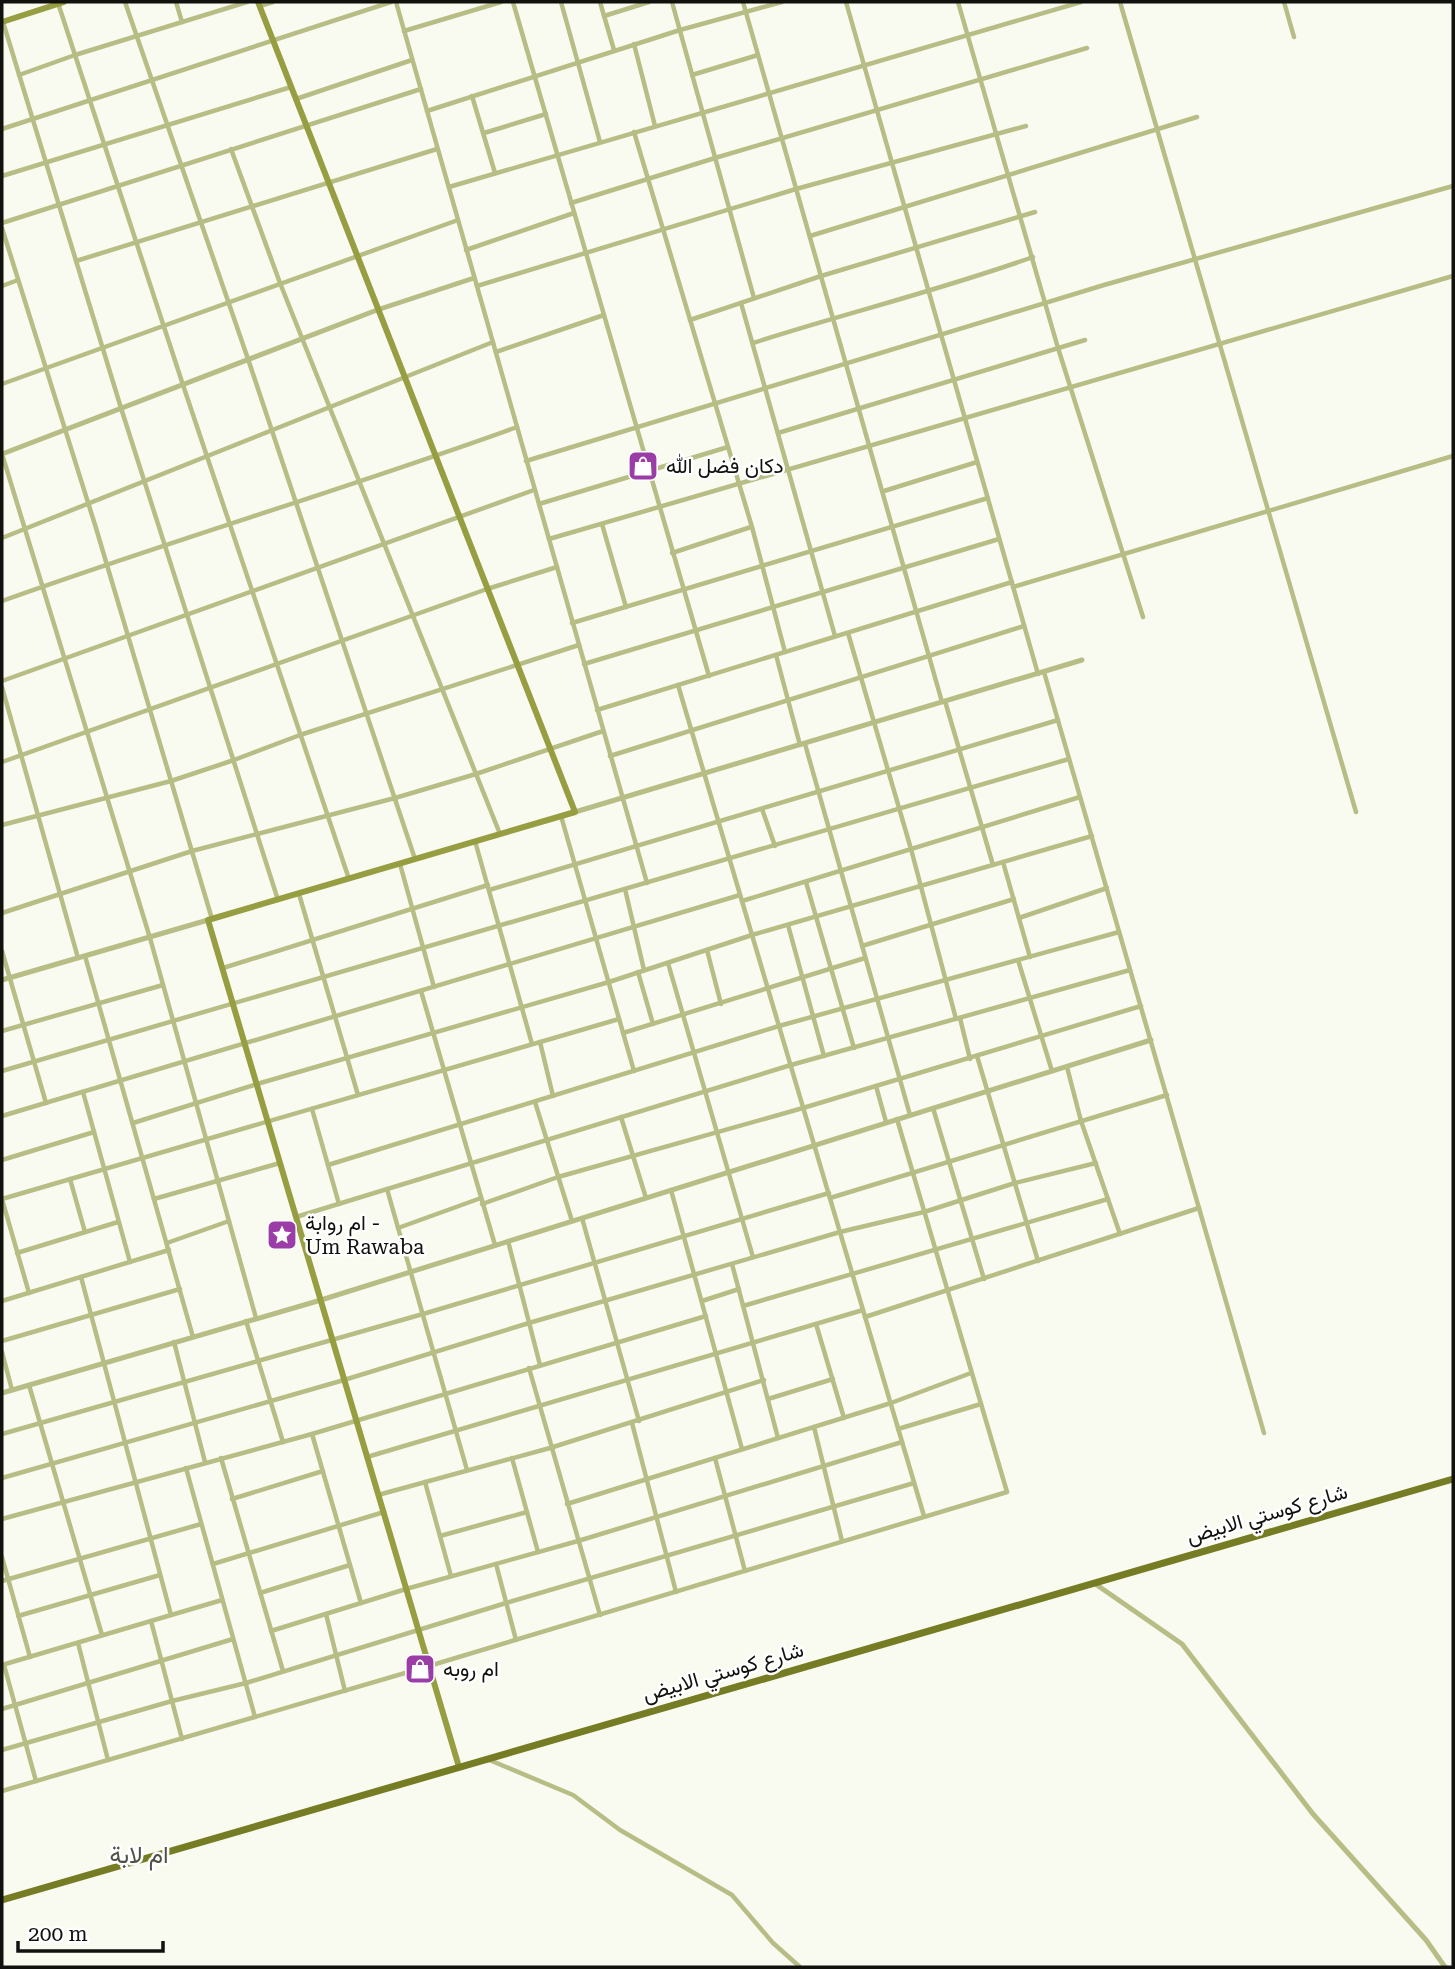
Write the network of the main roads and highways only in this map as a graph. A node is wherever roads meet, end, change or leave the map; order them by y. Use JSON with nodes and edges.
{"nodes":[{"id":1,"x":60,"y":2,"type":"edge"},
{"id":2,"x":259,"y":4,"type":"edge"},
{"id":3,"x":2,"y":22,"type":"edge"},
{"id":4,"x":1453,"y":1479,"type":"edge"},
{"id":5,"x":459,"y":1767,"type":"junction"},
{"id":6,"x":2,"y":1900,"type":"edge"}],
"edges":[{"from":1,"to":3,"type":"main road"},
{"from":2,"to":5,"type":"main road"},
{"from":4,"to":5,"type":"highway","name":"شارع كوستي الابيض"},
{"from":5,"to":6,"type":"highway","name":"شارع كوستي الابيض"}]}
